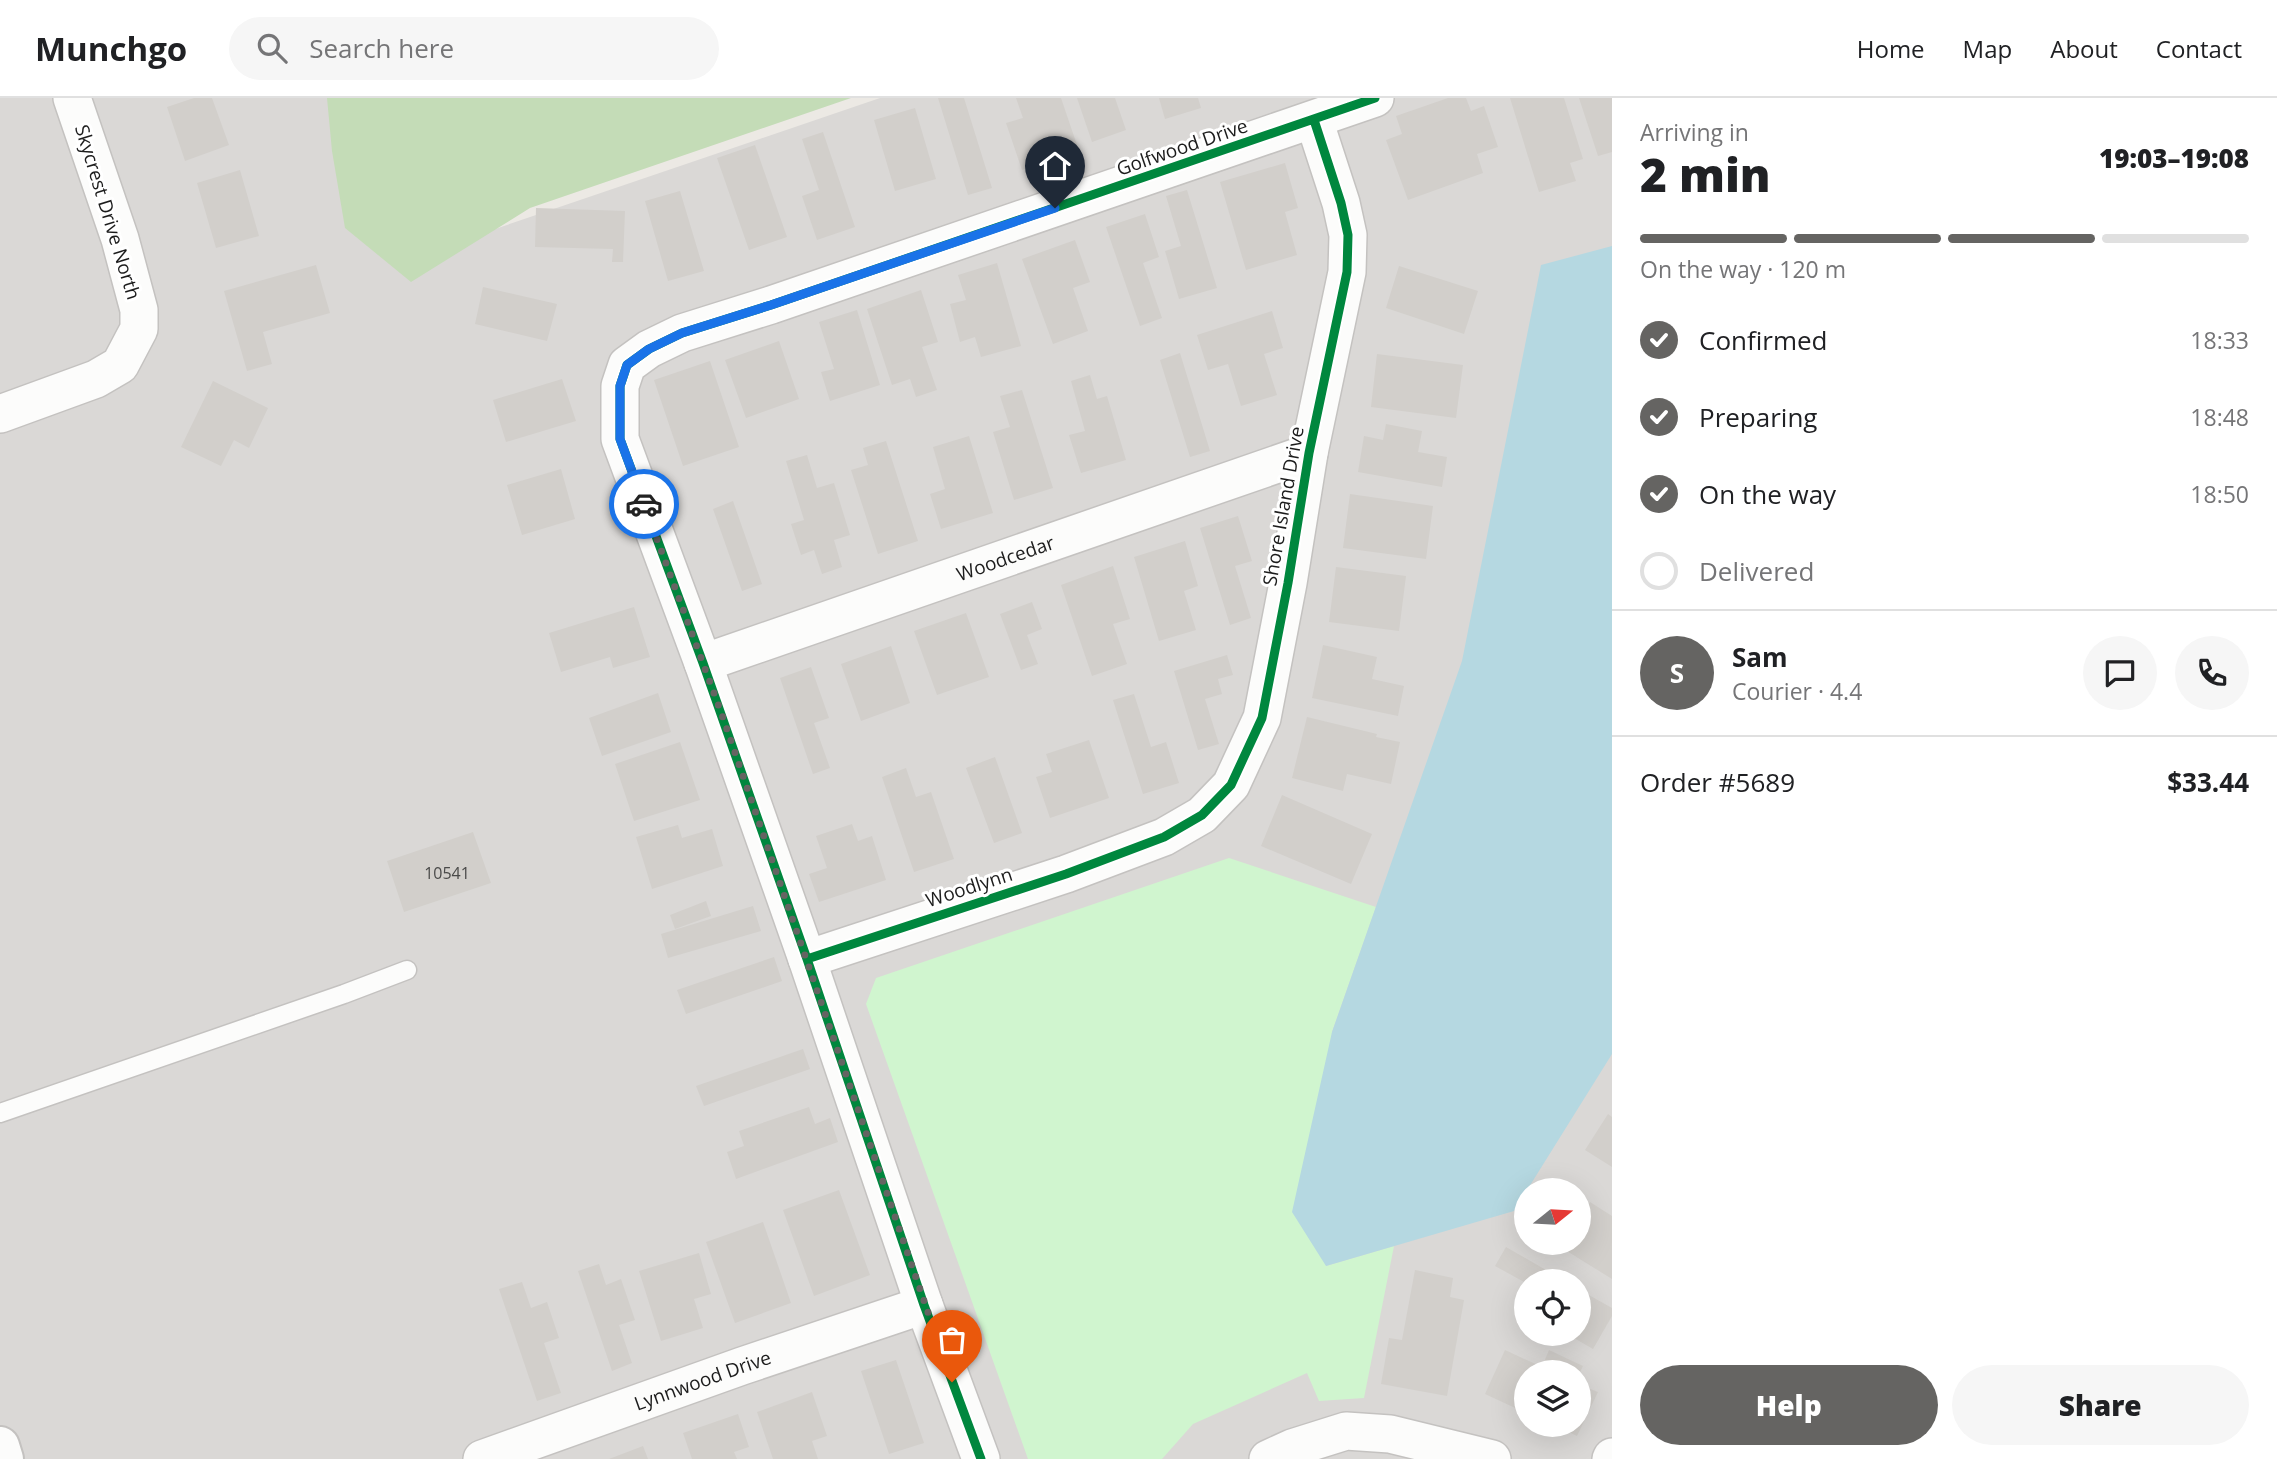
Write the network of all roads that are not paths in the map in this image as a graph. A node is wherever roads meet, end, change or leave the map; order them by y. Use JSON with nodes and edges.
{"nodes":[{"id":1,"x":72,"y":98,"type":"edge"},
{"id":2,"x":1375,"y":98,"type":"edge"},
{"id":3,"x":1314,"y":120,"type":"junction"},
{"id":4,"x":0,"y":414,"type":"edge"},
{"id":5,"x":1309,"y":453,"type":"junction"},
{"id":6,"x":703,"y":663,"type":"junction"},
{"id":7,"x":1140,"y":846,"type":"joint"},
{"id":8,"x":807,"y":959,"type":"junction"},
{"id":9,"x":407,"y":970,"type":"dead end"},
{"id":10,"x":0,"y":1113,"type":"edge"},
{"id":11,"x":924,"y":1305,"type":"junction"},
{"id":12,"x":0,"y":1446,"type":"edge"},
{"id":13,"x":554,"y":1446,"type":"edge"},
{"id":14,"x":4,"y":1459,"type":"edge"},
{"id":15,"x":482,"y":1459,"type":"edge"},
{"id":16,"x":981,"y":1459,"type":"edge"},
{"id":17,"x":1268,"y":1459,"type":"edge"},
{"id":18,"x":1492,"y":1459,"type":"edge"}],
"edges":[{"from":1,"to":4,"type":"street","name":"Skycrest Drive North"},
{"from":2,"to":3,"type":"street","name":"Golfwood Drive"},
{"from":3,"to":5,"type":"street","name":"Shore Island Drive"},
{"from":3,"to":6,"type":"street","name":"Golfwood Drive"},
{"from":5,"to":6,"type":"street","name":"Woodcedar"},
{"from":5,"to":7,"type":"street","name":"Shore Island Drive"},
{"from":6,"to":8,"type":"street"},
{"from":7,"to":8,"type":"street","name":"Woodlynn"},
{"from":8,"to":11,"type":"street"},
{"from":9,"to":10,"type":"lane"},
{"from":11,"to":13,"type":"street","name":"Lynnwood Drive"},
{"from":11,"to":16,"type":"street"},
{"from":12,"to":14,"type":"street"},
{"from":13,"to":15,"type":"street","name":"Lynnwood Drive"},
{"from":17,"to":18,"type":"street"}]}
